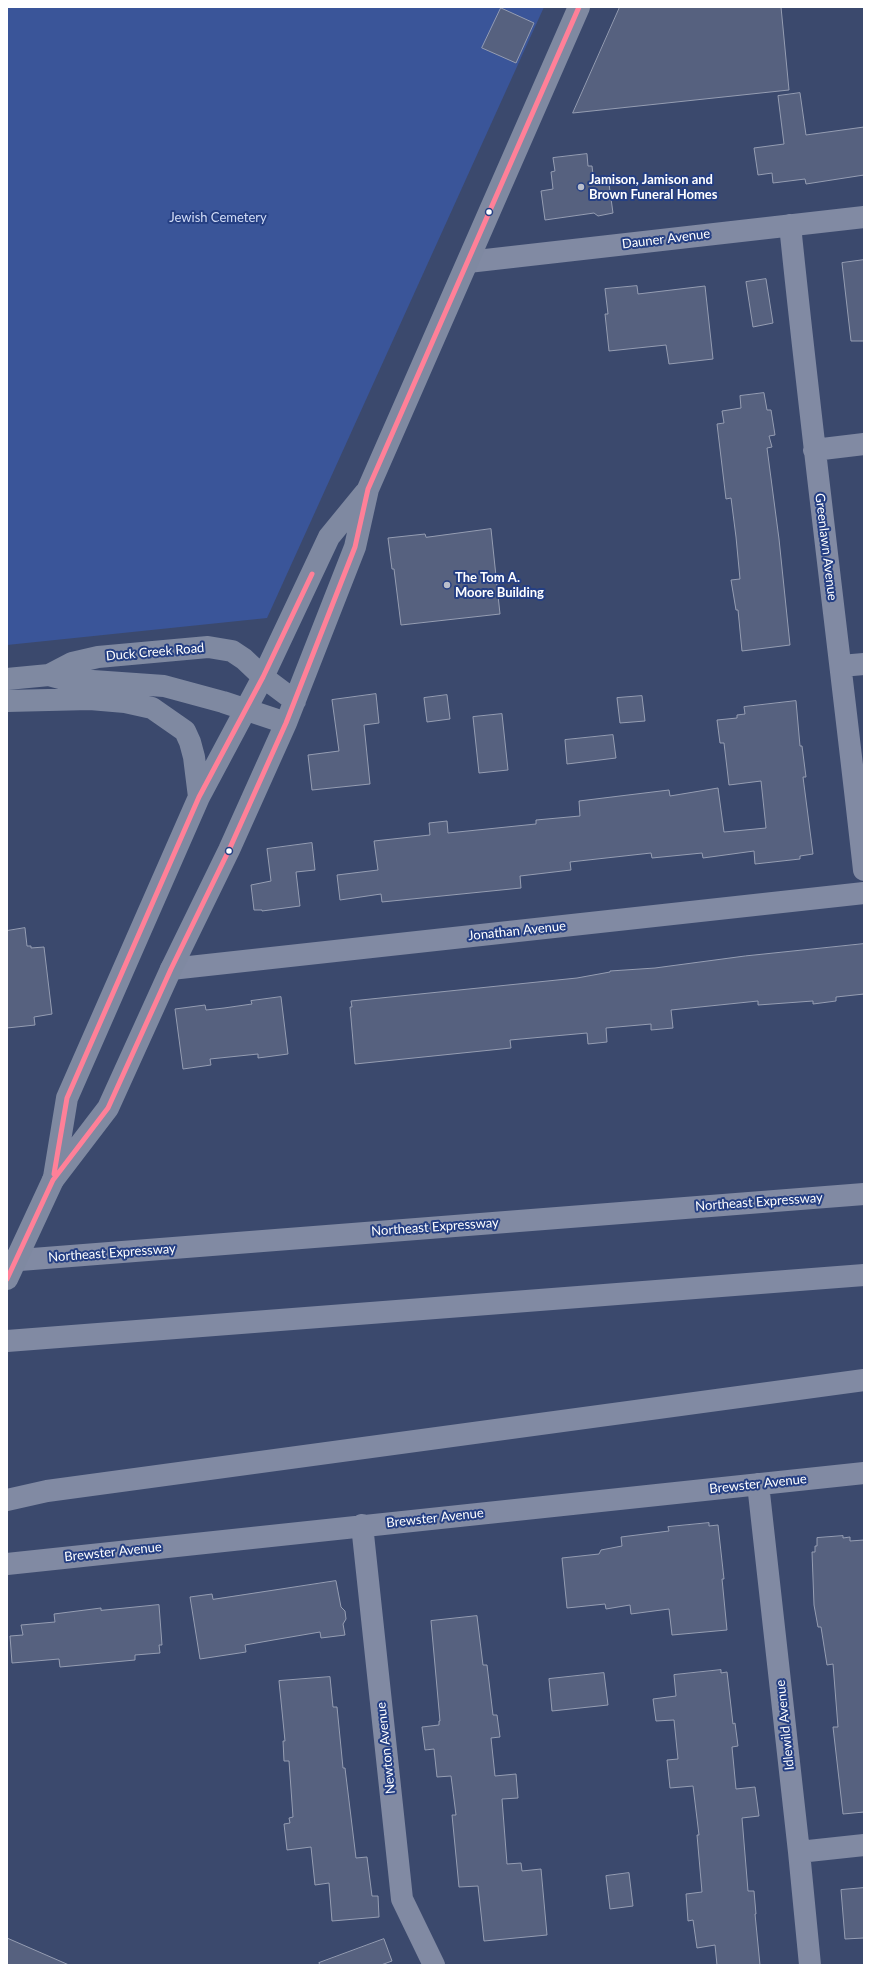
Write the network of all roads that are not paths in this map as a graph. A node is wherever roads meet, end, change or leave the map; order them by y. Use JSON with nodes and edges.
{"nodes":[{"id":1,"x":579,"y":7,"type":"edge"},
{"id":2,"x":864,"y":217,"type":"edge"},
{"id":3,"x":790,"y":225,"type":"junction"},
{"id":4,"x":468,"y":262,"type":"junction"},
{"id":5,"x":864,"y":444,"type":"edge"},
{"id":6,"x":814,"y":450,"type":"junction"},
{"id":7,"x":368,"y":489,"type":"junction"},
{"id":8,"x":864,"y":664,"type":"edge"},
{"id":9,"x":841,"y":666,"type":"junction"},
{"id":10,"x":49,"y":675,"type":"junction"},
{"id":11,"x":262,"y":677,"type":"junction"},
{"id":12,"x":7,"y":679,"type":"edge"},
{"id":13,"x":7,"y":701,"type":"edge"},
{"id":14,"x":295,"y":701,"type":"junction"},
{"id":15,"x":246,"y":710,"type":"junction"},
{"id":16,"x":286,"y":723,"type":"junction"},
{"id":17,"x":200,"y":797,"type":"junction"},
{"id":18,"x":864,"y":870,"type":"edge"},
{"id":19,"x":864,"y":893,"type":"edge"},
{"id":20,"x":171,"y":969,"type":"junction"},
{"id":21,"x":53,"y":1180,"type":"junction"},
{"id":22,"x":864,"y":1194,"type":"edge"},
{"id":23,"x":7,"y":1261,"type":"edge"},
{"id":24,"x":864,"y":1275,"type":"edge"},
{"id":25,"x":7,"y":1279,"type":"edge"},
{"id":26,"x":7,"y":1341,"type":"edge"},
{"id":27,"x":864,"y":1380,"type":"edge"},
{"id":28,"x":864,"y":1473,"type":"edge"},
{"id":29,"x":758,"y":1484,"type":"junction"},
{"id":30,"x":7,"y":1500,"type":"edge"},
{"id":31,"x":362,"y":1525,"type":"junction"},
{"id":32,"x":7,"y":1564,"type":"edge"},
{"id":33,"x":864,"y":1845,"type":"edge"},
{"id":34,"x":799,"y":1852,"type":"junction"},
{"id":35,"x":434,"y":1965,"type":"edge"},
{"id":36,"x":810,"y":1965,"type":"edge"}],
"edges":[{"from":1,"to":4,"type":"main road"},
{"from":2,"to":3,"type":"main road","name":"Dauner Avenue"},
{"from":3,"to":4,"type":"main road","name":"Dauner Avenue"},
{"from":3,"to":6,"type":"main road","name":"Greenlawn Avenue"},
{"from":4,"to":7,"type":"main road"},
{"from":5,"to":6,"type":"main road"},
{"from":6,"to":9,"type":"main road","name":"Greenlawn Avenue"},
{"from":7,"to":11,"type":"main road"},
{"from":7,"to":14,"type":"main road"},
{"from":8,"to":9,"type":"main road"},
{"from":9,"to":18,"type":"main road","name":"Greenlawn Avenue"},
{"from":10,"to":11,"type":"main road","name":"Duck Creek Road"},
{"from":10,"to":12,"type":"main road","name":"Duck Creek Road"},
{"from":10,"to":15,"type":"main road","name":"Duck Creek Road"},
{"from":11,"to":14,"type":"main road","name":"Duck Creek Road"},
{"from":11,"to":15,"type":"main road"},
{"from":13,"to":17,"type":"main road"},
{"from":14,"to":16,"type":"main road"},
{"from":15,"to":16,"type":"main road","name":"Duck Creek Road"},
{"from":15,"to":17,"type":"main road"},
{"from":16,"to":20,"type":"main road"},
{"from":17,"to":21,"type":"main road"},
{"from":19,"to":20,"type":"main road","name":"Jonathan Avenue"},
{"from":20,"to":21,"type":"main road"},
{"from":21,"to":25,"type":"main road","bridge":true},
{"from":22,"to":23,"type":"main road","name":"Northeast Expressway"},
{"from":24,"to":26,"type":"main road"},
{"from":27,"to":30,"type":"main road"},
{"from":28,"to":29,"type":"main road","name":"Brewster Avenue"},
{"from":29,"to":31,"type":"main road","name":"Brewster Avenue"},
{"from":29,"to":34,"type":"main road","name":"Idlewild Avenue"},
{"from":31,"to":32,"type":"main road","name":"Brewster Avenue"},
{"from":31,"to":35,"type":"main road","name":"Newton Avenue"},
{"from":33,"to":34,"type":"main road"},
{"from":34,"to":36,"type":"main road","name":"Idlewild Avenue"}]}
